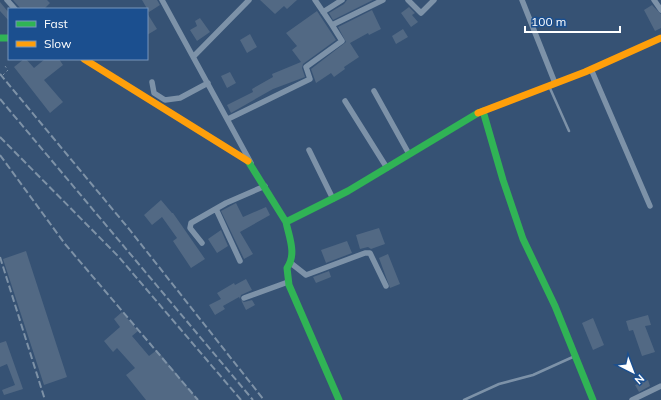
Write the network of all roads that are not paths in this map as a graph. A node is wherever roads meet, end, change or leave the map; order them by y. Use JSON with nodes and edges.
{"nodes":[{"id":1,"x":7,"y":0,"type":"edge"},
{"id":2,"x":162,"y":0,"type":"edge"},
{"id":3,"x":249,"y":0,"type":"edge"},
{"id":4,"x":315,"y":0,"type":"edge"},
{"id":5,"x":342,"y":0,"type":"edge"},
{"id":6,"x":383,"y":0,"type":"edge"},
{"id":7,"x":408,"y":0,"type":"edge"},
{"id":8,"x":434,"y":0,"type":"edge"},
{"id":9,"x":522,"y":0,"type":"edge"},
{"id":10,"x":654,"y":0,"type":"edge"},
{"id":11,"x":14,"y":8,"type":"edge"},
{"id":12,"x":661,"y":10,"type":"edge"},
{"id":13,"x":323,"y":12,"type":"junction"},
{"id":14,"x":332,"y":25,"type":"junction"},
{"id":15,"x":661,"y":38,"type":"edge"},
{"id":16,"x":194,"y":56,"type":"junction"},
{"id":17,"x":86,"y":60,"type":"edge"},
{"id":18,"x":591,"y":69,"type":"junction"},
{"id":19,"x":152,"y":82,"type":"dead end"},
{"id":20,"x":208,"y":83,"type":"junction"},
{"id":21,"x":552,"y":84,"type":"junction"},
{"id":22,"x":374,"y":91,"type":"dead end"},
{"id":23,"x":344,"y":101,"type":"dead end"},
{"id":24,"x":483,"y":111,"type":"junction"},
{"id":25,"x":228,"y":120,"type":"junction"},
{"id":26,"x":569,"y":130,"type":"dead end"},
{"id":27,"x":309,"y":150,"type":"dead end"},
{"id":28,"x":409,"y":154,"type":"junction"},
{"id":29,"x":251,"y":163,"type":"junction"},
{"id":30,"x":387,"y":168,"type":"junction"},
{"id":31,"x":265,"y":186,"type":"junction"},
{"id":32,"x":333,"y":199,"type":"junction"},
{"id":33,"x":650,"y":206,"type":"dead end"},
{"id":34,"x":216,"y":209,"type":"junction"},
{"id":35,"x":286,"y":222,"type":"junction"},
{"id":36,"x":202,"y":243,"type":"dead end"},
{"id":37,"x":240,"y":261,"type":"dead end"},
{"id":38,"x":292,"y":264,"type":"junction"},
{"id":39,"x":288,"y":282,"type":"junction"},
{"id":40,"x":386,"y":286,"type":"dead end"},
{"id":41,"x":244,"y":298,"type":"dead end"},
{"id":42,"x":575,"y":356,"type":"junction"},
{"id":43,"x":661,"y":386,"type":"edge"},
{"id":44,"x":339,"y":400,"type":"edge"},
{"id":45,"x":464,"y":400,"type":"edge"},
{"id":46,"x":593,"y":400,"type":"edge"},
{"id":47,"x":632,"y":400,"type":"edge"}],
"edges":[{"from":1,"to":11,"type":"street"},
{"from":2,"to":16,"type":"street"},
{"from":3,"to":16,"type":"street"},
{"from":4,"to":13,"type":"street"},
{"from":5,"to":13,"type":"street"},
{"from":6,"to":14,"type":"street"},
{"from":7,"to":8,"type":"street"},
{"from":9,"to":21,"type":"street"},
{"from":10,"to":12,"type":"street"},
{"from":13,"to":14,"type":"street"},
{"from":14,"to":25,"type":"street"},
{"from":15,"to":18,"type":"street"},
{"from":16,"to":20,"type":"street"},
{"from":17,"to":29,"type":"street"},
{"from":18,"to":21,"type":"street"},
{"from":18,"to":33,"type":"street"},
{"from":19,"to":20,"type":"street"},
{"from":20,"to":25,"type":"street"},
{"from":21,"to":24,"type":"street"},
{"from":21,"to":26,"type":"lane"},
{"from":22,"to":28,"type":"street"},
{"from":23,"to":30,"type":"street"},
{"from":24,"to":28,"type":"street"},
{"from":24,"to":42,"type":"street"},
{"from":25,"to":29,"type":"street"},
{"from":27,"to":32,"type":"street"},
{"from":28,"to":30,"type":"street"},
{"from":29,"to":31,"type":"street"},
{"from":30,"to":32,"type":"street"},
{"from":31,"to":34,"type":"street"},
{"from":31,"to":35,"type":"street"},
{"from":32,"to":35,"type":"street"},
{"from":34,"to":36,"type":"street"},
{"from":34,"to":37,"type":"street"},
{"from":35,"to":38,"type":"street"},
{"from":38,"to":39,"type":"street"},
{"from":38,"to":40,"type":"street"},
{"from":39,"to":41,"type":"street"},
{"from":39,"to":44,"type":"street"},
{"from":42,"to":45,"type":"lane"},
{"from":42,"to":46,"type":"street"},
{"from":43,"to":47,"type":"street"}]}
